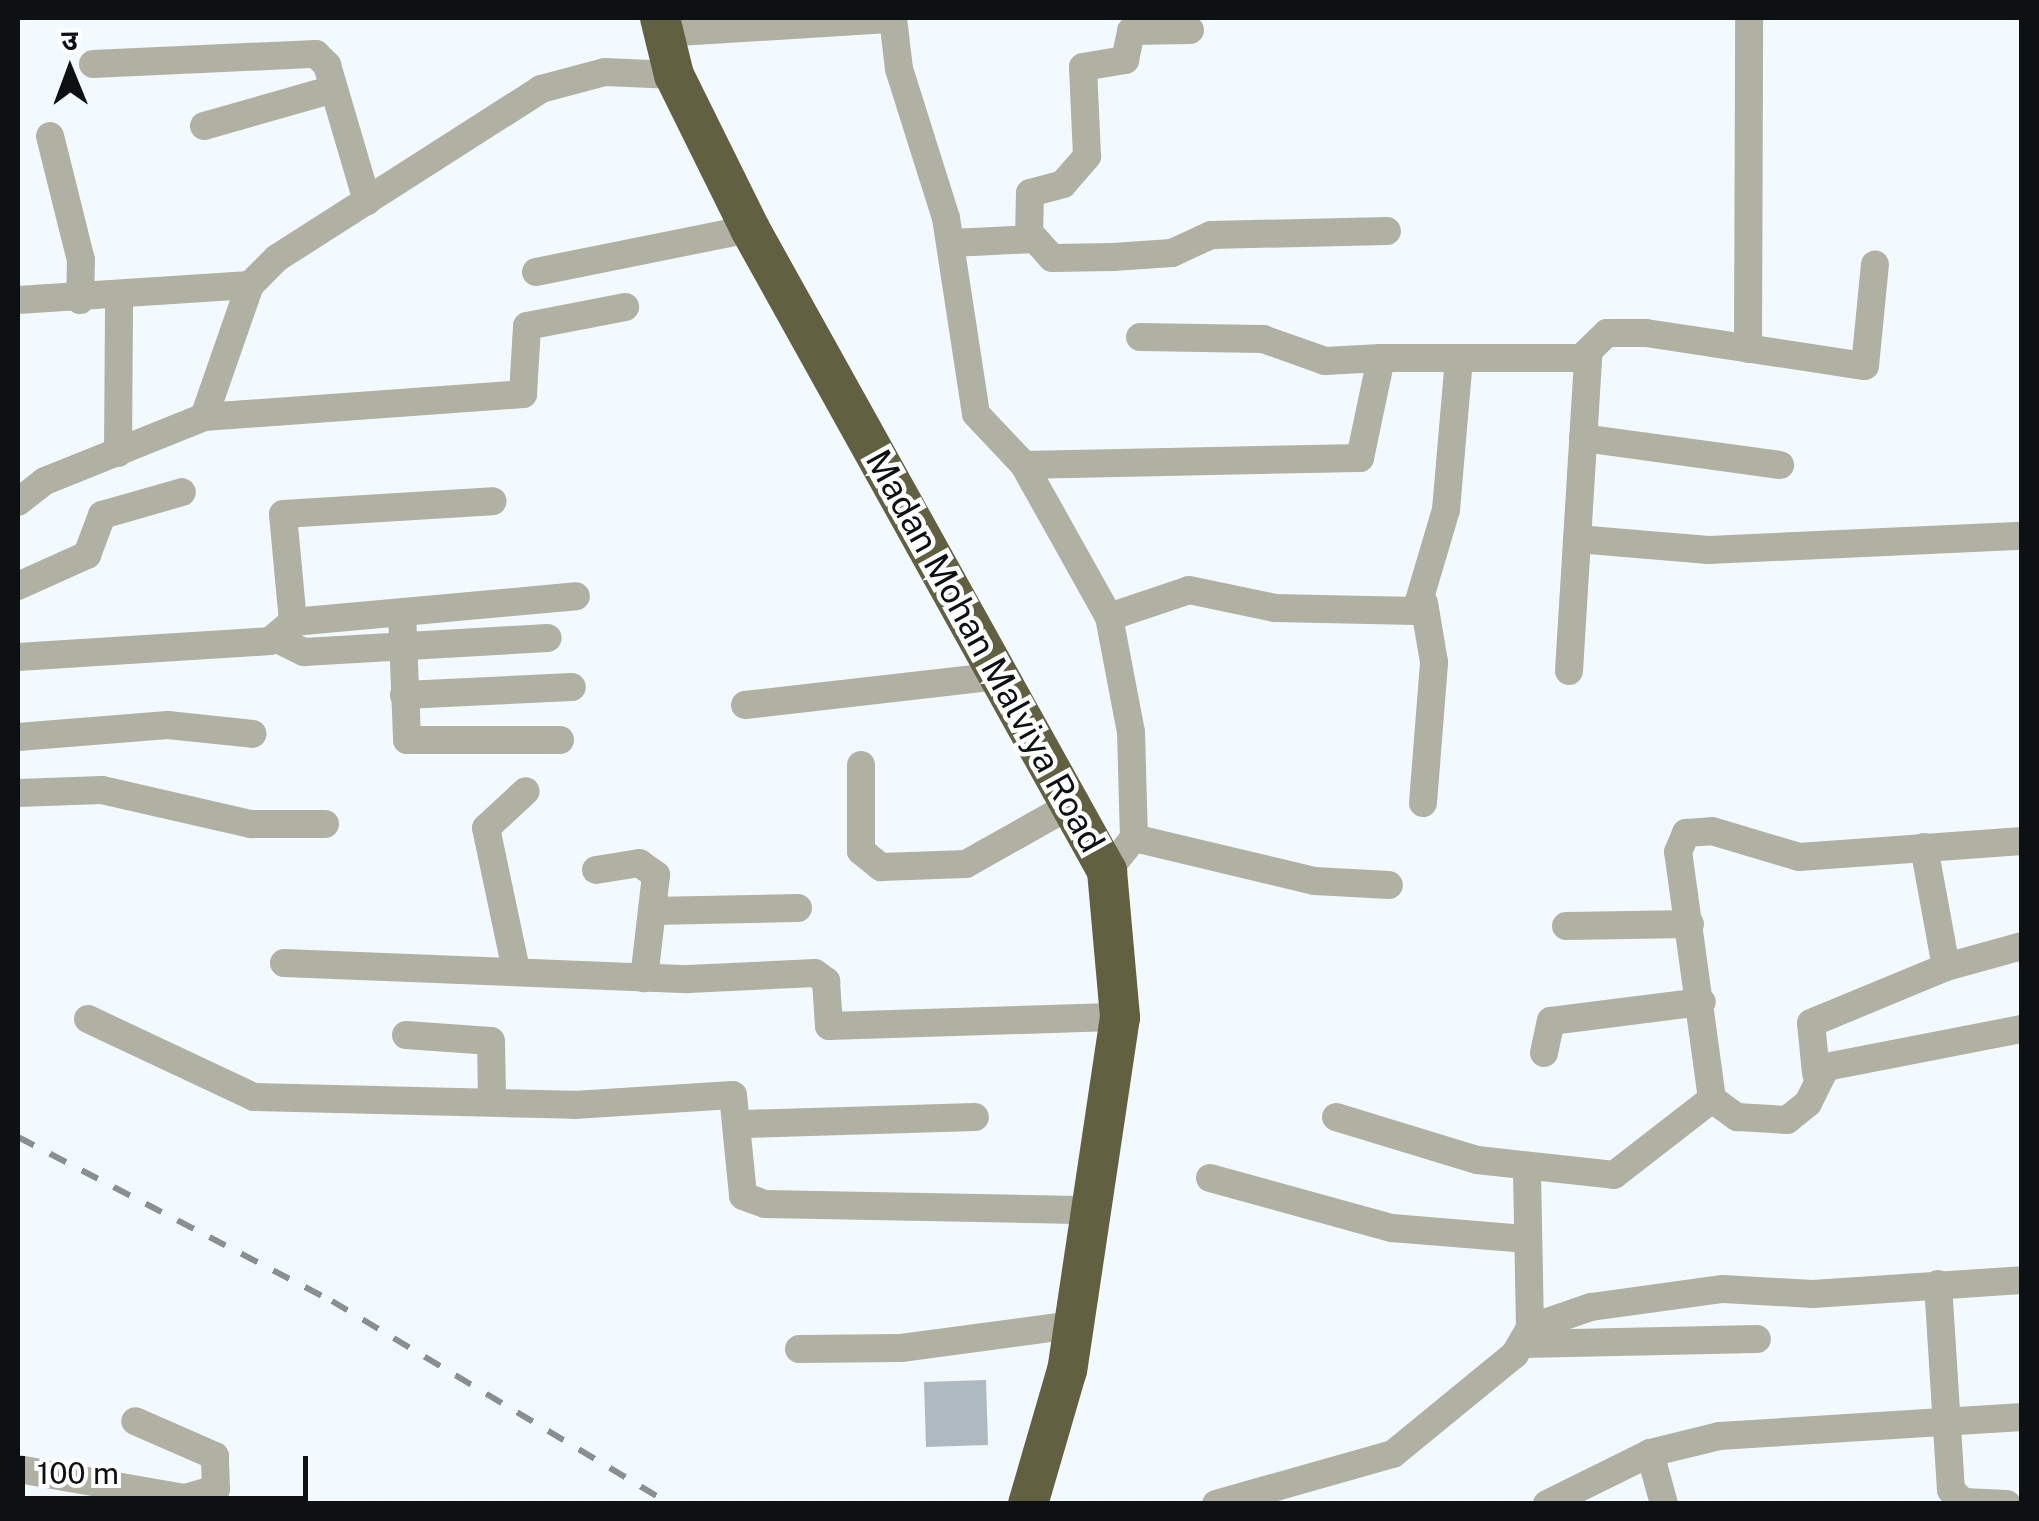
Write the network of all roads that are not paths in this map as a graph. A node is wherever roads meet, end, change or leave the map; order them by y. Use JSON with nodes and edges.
{"nodes":[{"id":1,"x":893,"y":18,"type":"edge"},
{"id":2,"x":1750,"y":18,"type":"edge"},
{"id":3,"x":661,"y":25,"type":"edge"},
{"id":4,"x":1190,"y":30,"type":"dead end"},
{"id":5,"x":93,"y":64,"type":"dead end"},
{"id":6,"x":674,"y":75,"type":"junction"},
{"id":7,"x":334,"y":89,"type":"junction"},
{"id":8,"x":204,"y":126,"type":"dead end"},
{"id":9,"x":50,"y":136,"type":"dead end"},
{"id":10,"x":367,"y":200,"type":"junction"},
{"id":11,"x":750,"y":229,"type":"junction"},
{"id":12,"x":1387,"y":231,"type":"dead end"},
{"id":13,"x":1029,"y":239,"type":"junction"},
{"id":14,"x":951,"y":242,"type":"junction"},
{"id":15,"x":1875,"y":264,"type":"dead end"},
{"id":16,"x":536,"y":272,"type":"dead end"},
{"id":17,"x":250,"y":285,"type":"junction"},
{"id":18,"x":119,"y":295,"type":"junction"},
{"id":19,"x":18,"y":300,"type":"edge"},
{"id":20,"x":80,"y":300,"type":"junction"},
{"id":21,"x":625,"y":308,"type":"dead end"},
{"id":22,"x":1140,"y":337,"type":"dead end"},
{"id":23,"x":1748,"y":349,"type":"junction"},
{"id":24,"x":1588,"y":357,"type":"junction"},
{"id":25,"x":1380,"y":358,"type":"junction"},
{"id":26,"x":1458,"y":359,"type":"junction"},
{"id":27,"x":204,"y":416,"type":"junction"},
{"id":28,"x":1583,"y":438,"type":"junction"},
{"id":29,"x":118,"y":454,"type":"junction"},
{"id":30,"x":1024,"y":465,"type":"junction"},
{"id":31,"x":1780,"y":466,"type":"dead end"},
{"id":32,"x":182,"y":492,"type":"dead end"},
{"id":33,"x":493,"y":501,"type":"dead end"},
{"id":34,"x":18,"y":502,"type":"edge"},
{"id":35,"x":2022,"y":536,"type":"edge"},
{"id":36,"x":1577,"y":539,"type":"junction"},
{"id":37,"x":18,"y":586,"type":"edge"},
{"id":38,"x":576,"y":596,"type":"dead end"},
{"id":39,"x":1424,"y":603,"type":"junction"},
{"id":40,"x":402,"y":613,"type":"junction"},
{"id":41,"x":1109,"y":618,"type":"junction"},
{"id":42,"x":285,"y":631,"type":"junction"},
{"id":43,"x":548,"y":638,"type":"dead end"},
{"id":44,"x":403,"y":646,"type":"junction"},
{"id":45,"x":18,"y":659,"type":"edge"},
{"id":46,"x":1569,"y":672,"type":"dead end"},
{"id":47,"x":1000,"y":676,"type":"junction"},
{"id":48,"x":572,"y":686,"type":"dead end"},
{"id":49,"x":404,"y":694,"type":"junction"},
{"id":50,"x":746,"y":705,"type":"dead end"},
{"id":51,"x":253,"y":734,"type":"dead end"},
{"id":52,"x":18,"y":736,"type":"edge"},
{"id":53,"x":560,"y":740,"type":"dead end"},
{"id":54,"x":861,"y":765,"type":"dead end"},
{"id":55,"x":526,"y":791,"type":"dead end"},
{"id":56,"x":18,"y":793,"type":"edge"},
{"id":57,"x":1076,"y":802,"type":"junction"},
{"id":58,"x":1423,"y":803,"type":"dead end"},
{"id":59,"x":325,"y":824,"type":"dead end"},
{"id":60,"x":1134,"y":838,"type":"junction"},
{"id":61,"x":2022,"y":841,"type":"edge"},
{"id":62,"x":1924,"y":847,"type":"junction"},
{"id":63,"x":596,"y":870,"type":"dead end"},
{"id":64,"x":1107,"y":871,"type":"junction"},
{"id":65,"x":1389,"y":885,"type":"dead end"},
{"id":66,"x":798,"y":908,"type":"dead end"},
{"id":67,"x":652,"y":911,"type":"junction"},
{"id":68,"x":1690,"y":924,"type":"junction"},
{"id":69,"x":1566,"y":926,"type":"dead end"},
{"id":70,"x":2022,"y":946,"type":"edge"},
{"id":71,"x":284,"y":963,"type":"dead end"},
{"id":72,"x":1946,"y":967,"type":"junction"},
{"id":73,"x":516,"y":970,"type":"junction"},
{"id":74,"x":644,"y":978,"type":"junction"},
{"id":75,"x":1702,"y":1002,"type":"junction"},
{"id":76,"x":1120,"y":1017,"type":"junction"},
{"id":77,"x":88,"y":1019,"type":"dead end"},
{"id":78,"x":2022,"y":1029,"type":"edge"},
{"id":79,"x":406,"y":1035,"type":"dead end"},
{"id":80,"x":1544,"y":1053,"type":"dead end"},
{"id":81,"x":1816,"y":1073,"type":"junction"},
{"id":82,"x":492,"y":1099,"type":"junction"},
{"id":83,"x":1712,"y":1099,"type":"junction"},
{"id":84,"x":974,"y":1117,"type":"dead end"},
{"id":85,"x":1336,"y":1117,"type":"dead end"},
{"id":86,"x":742,"y":1124,"type":"junction"},
{"id":87,"x":1526,"y":1169,"type":"junction"},
{"id":88,"x":1210,"y":1178,"type":"dead end"},
{"id":89,"x":1090,"y":1210,"type":"junction"},
{"id":90,"x":1525,"y":1239,"type":"junction"},
{"id":91,"x":2022,"y":1280,"type":"edge"},
{"id":92,"x":1938,"y":1284,"type":"junction"},
{"id":93,"x":1073,"y":1326,"type":"junction"},
{"id":94,"x":1526,"y":1336,"type":"junction"},
{"id":95,"x":1757,"y":1339,"type":"dead end"},
{"id":96,"x":799,"y":1349,"type":"dead end"},
{"id":97,"x":2022,"y":1417,"type":"edge"},
{"id":98,"x":135,"y":1421,"type":"dead end"},
{"id":99,"x":1943,"y":1421,"type":"junction"},
{"id":100,"x":1650,"y":1454,"type":"junction"},
{"id":101,"x":18,"y":1469,"type":"edge"},
{"id":102,"x":1028,"y":1504,"type":"edge"},
{"id":103,"x":1216,"y":1504,"type":"edge"},
{"id":104,"x":1547,"y":1504,"type":"edge"},
{"id":105,"x":1664,"y":1504,"type":"edge"},
{"id":106,"x":2007,"y":1504,"type":"edge"}],
"edges":[{"from":1,"to":3,"type":"street"},
{"from":1,"to":14,"type":"street"},
{"from":2,"to":23,"type":"street"},
{"from":3,"to":6,"type":"highway","name":"Madan Mohan Malviya Road"},
{"from":4,"to":13,"type":"street"},
{"from":5,"to":7,"type":"street"},
{"from":6,"to":10,"type":"street"},
{"from":6,"to":11,"type":"highway","name":"Madan Mohan Malviya Road"},
{"from":7,"to":8,"type":"street"},
{"from":7,"to":10,"type":"street"},
{"from":9,"to":20,"type":"street"},
{"from":10,"to":17,"type":"street"},
{"from":11,"to":16,"type":"street"},
{"from":11,"to":47,"type":"highway","name":"Madan Mohan Malviya Road"},
{"from":12,"to":13,"type":"street"},
{"from":13,"to":14,"type":"street"},
{"from":14,"to":30,"type":"street"},
{"from":15,"to":23,"type":"street"},
{"from":17,"to":18,"type":"street"},
{"from":17,"to":27,"type":"street"},
{"from":18,"to":20,"type":"street"},
{"from":18,"to":29,"type":"street"},
{"from":19,"to":20,"type":"street"},
{"from":21,"to":27,"type":"street"},
{"from":22,"to":25,"type":"street"},
{"from":23,"to":24,"type":"street"},
{"from":24,"to":26,"type":"street"},
{"from":24,"to":28,"type":"street"},
{"from":25,"to":26,"type":"street"},
{"from":25,"to":30,"type":"street"},
{"from":26,"to":39,"type":"street"},
{"from":27,"to":29,"type":"street"},
{"from":28,"to":31,"type":"street"},
{"from":28,"to":36,"type":"street"},
{"from":29,"to":34,"type":"street"},
{"from":30,"to":41,"type":"street"},
{"from":32,"to":37,"type":"street"},
{"from":33,"to":42,"type":"street"},
{"from":35,"to":36,"type":"street"},
{"from":36,"to":46,"type":"street"},
{"from":38,"to":40,"type":"street"},
{"from":39,"to":41,"type":"street"},
{"from":39,"to":58,"type":"street"},
{"from":40,"to":42,"type":"street"},
{"from":40,"to":44,"type":"street"},
{"from":41,"to":60,"type":"street"},
{"from":42,"to":44,"type":"street"},
{"from":42,"to":45,"type":"street"},
{"from":43,"to":44,"type":"street"},
{"from":44,"to":49,"type":"street"},
{"from":47,"to":50,"type":"street"},
{"from":47,"to":57,"type":"highway","name":"Madan Mohan Malviya Road"},
{"from":48,"to":49,"type":"street"},
{"from":49,"to":53,"type":"street"},
{"from":51,"to":52,"type":"street"},
{"from":54,"to":57,"type":"street"},
{"from":55,"to":73,"type":"street"},
{"from":56,"to":59,"type":"street"},
{"from":57,"to":64,"type":"highway","name":"Madan Mohan Malviya Road"},
{"from":60,"to":64,"type":"street"},
{"from":60,"to":65,"type":"street"},
{"from":61,"to":62,"type":"street"},
{"from":62,"to":68,"type":"street"},
{"from":62,"to":72,"type":"street"},
{"from":63,"to":67,"type":"street"},
{"from":64,"to":76,"type":"highway","name":"Madan Mohan Malviya Road"},
{"from":66,"to":67,"type":"street"},
{"from":67,"to":74,"type":"street"},
{"from":68,"to":69,"type":"street"},
{"from":68,"to":75,"type":"street"},
{"from":70,"to":72,"type":"street"},
{"from":71,"to":73,"type":"street"},
{"from":72,"to":81,"type":"street"},
{"from":73,"to":74,"type":"street"},
{"from":74,"to":76,"type":"street"},
{"from":75,"to":80,"type":"street"},
{"from":75,"to":83,"type":"street"},
{"from":76,"to":89,"type":"highway","name":"Madan Mohan Malviya Road"},
{"from":77,"to":82,"type":"street"},
{"from":78,"to":81,"type":"street"},
{"from":79,"to":82,"type":"street"},
{"from":81,"to":83,"type":"street"},
{"from":82,"to":86,"type":"street"},
{"from":83,"to":87,"type":"street"},
{"from":84,"to":86,"type":"street"},
{"from":85,"to":87,"type":"street"},
{"from":86,"to":89,"type":"street"},
{"from":87,"to":90,"type":"street"},
{"from":88,"to":90,"type":"street"},
{"from":89,"to":93,"type":"highway","name":"Madan Mohan Malviya Road"},
{"from":90,"to":94,"type":"street"},
{"from":91,"to":92,"type":"street"},
{"from":92,"to":94,"type":"street"},
{"from":92,"to":99,"type":"street"},
{"from":93,"to":96,"type":"street"},
{"from":93,"to":102,"type":"highway","name":"Madan Mohan Malviya Road"},
{"from":94,"to":95,"type":"street"},
{"from":94,"to":103,"type":"street"},
{"from":97,"to":99,"type":"street"},
{"from":98,"to":101,"type":"street"},
{"from":99,"to":100,"type":"street"},
{"from":99,"to":106,"type":"street"},
{"from":100,"to":104,"type":"street"},
{"from":100,"to":105,"type":"street"}]}
